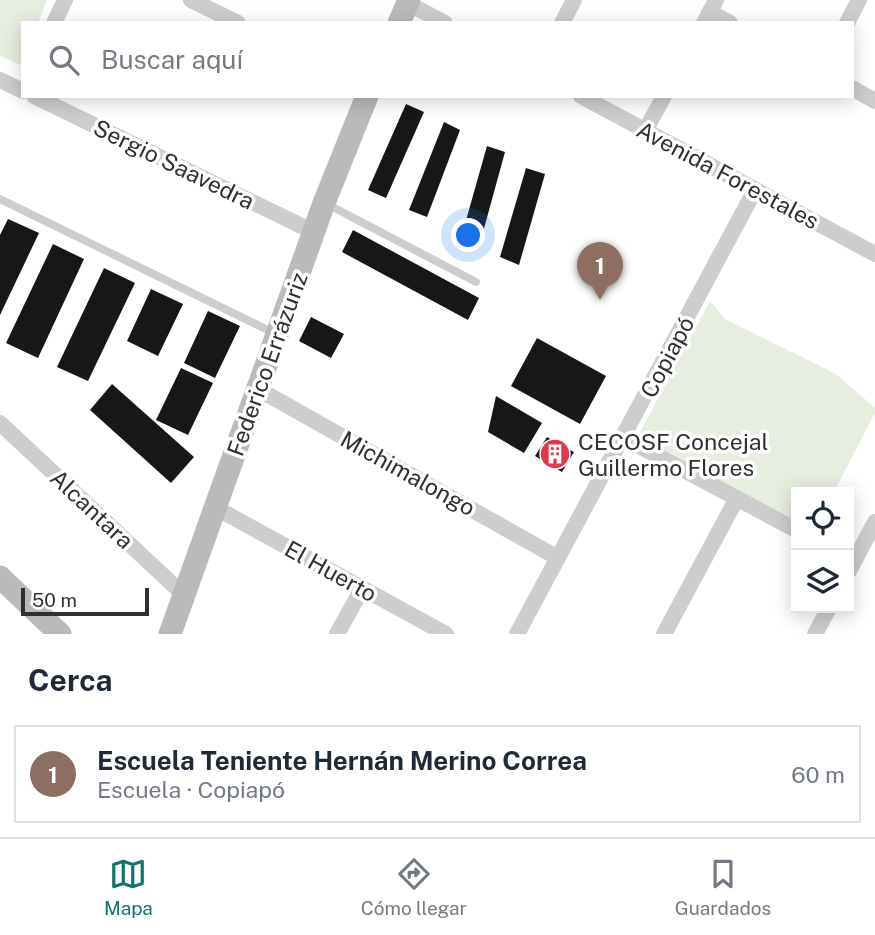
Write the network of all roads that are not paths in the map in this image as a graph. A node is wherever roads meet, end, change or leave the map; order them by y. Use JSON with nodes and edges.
{"nodes":[{"id":1,"x":65,"y":0,"type":"edge"},
{"id":2,"x":191,"y":0,"type":"edge"},
{"id":3,"x":574,"y":0,"type":"edge"},
{"id":4,"x":859,"y":0,"type":"edge"},
{"id":5,"x":405,"y":9,"type":"edge"},
{"id":6,"x":710,"y":11,"type":"edge"},
{"id":7,"x":55,"y":21,"type":"edge"},
{"id":8,"x":234,"y":21,"type":"edge"},
{"id":9,"x":438,"y":21,"type":"edge"},
{"id":10,"x":563,"y":21,"type":"edge"},
{"id":11,"x":727,"y":21,"type":"edge"},
{"id":12,"x":848,"y":21,"type":"edge"},
{"id":13,"x":0,"y":80,"type":"edge"},
{"id":14,"x":21,"y":88,"type":"edge"},
{"id":15,"x":854,"y":89,"type":"edge"},
{"id":16,"x":41,"y":98,"type":"edge"},
{"id":17,"x":366,"y":98,"type":"edge"},
{"id":18,"x":585,"y":98,"type":"edge"},
{"id":19,"x":663,"y":98,"type":"edge"},
{"id":20,"x":875,"y":101,"type":"edge"},
{"id":21,"x":645,"y":131,"type":"junction"},
{"id":22,"x":755,"y":190,"type":"junction"},
{"id":23,"x":0,"y":199,"type":"edge"},
{"id":24,"x":324,"y":203,"type":"junction"},
{"id":25,"x":314,"y":232,"type":"junction"},
{"id":26,"x":875,"y":254,"type":"edge"},
{"id":27,"x":476,"y":282,"type":"dead end"},
{"id":28,"x":278,"y":335,"type":"junction"},
{"id":29,"x":258,"y":389,"type":"junction"},
{"id":30,"x":0,"y":423,"type":"edge"},
{"id":31,"x":624,"y":438,"type":"junction"},
{"id":32,"x":737,"y":498,"type":"junction"},
{"id":33,"x":216,"y":508,"type":"junction"},
{"id":34,"x":875,"y":522,"type":"edge"},
{"id":35,"x":791,"y":527,"type":"edge"},
{"id":36,"x":870,"y":545,"type":"edge"},
{"id":37,"x":558,"y":558,"type":"junction"},
{"id":38,"x":854,"y":560,"type":"edge"},
{"id":39,"x":0,"y":578,"type":"edge"},
{"id":40,"x":362,"y":589,"type":"junction"},
{"id":41,"x":184,"y":595,"type":"junction"},
{"id":42,"x":826,"y":613,"type":"edge"},
{"id":43,"x":60,"y":634,"type":"edge"},
{"id":44,"x":170,"y":634,"type":"edge"},
{"id":45,"x":337,"y":634,"type":"edge"},
{"id":46,"x":446,"y":634,"type":"edge"},
{"id":47,"x":517,"y":634,"type":"edge"},
{"id":48,"x":664,"y":634,"type":"edge"},
{"id":49,"x":815,"y":634,"type":"edge"}],
"edges":[{"from":1,"to":7,"type":"street"},
{"from":2,"to":8,"type":"street"},
{"from":3,"to":10,"type":"street"},
{"from":4,"to":12,"type":"street"},
{"from":5,"to":9,"type":"street"},
{"from":6,"to":11,"type":"street"},
{"from":13,"to":14,"type":"street","name":"Sergio Saavedra"},
{"from":15,"to":20,"type":"street"},
{"from":16,"to":25,"type":"street","name":"Sergio Saavedra"},
{"from":17,"to":24,"type":"street","name":"Federico Errázuriz"},
{"from":18,"to":21,"type":"street","name":"Avenida Forestales"},
{"from":19,"to":21,"type":"street"},
{"from":21,"to":22,"type":"street","name":"Avenida Forestales"},
{"from":22,"to":26,"type":"street","name":"Avenida Forestales"},
{"from":22,"to":31,"type":"street","name":"Copiapó"},
{"from":23,"to":28,"type":"lane"},
{"from":24,"to":25,"type":"street","name":"Federico Errázuriz"},
{"from":24,"to":27,"type":"lane"},
{"from":25,"to":28,"type":"street","name":"Federico Errázuriz"},
{"from":28,"to":29,"type":"street","name":"Federico Errázuriz"},
{"from":29,"to":33,"type":"street","name":"Federico Errázuriz"},
{"from":29,"to":37,"type":"street","name":"Michimalongo"},
{"from":30,"to":41,"type":"street","name":"Alcantara"},
{"from":31,"to":32,"type":"street"},
{"from":31,"to":37,"type":"street","name":"Copiapó"},
{"from":32,"to":35,"type":"street"},
{"from":32,"to":48,"type":"street"},
{"from":33,"to":40,"type":"street","name":"El Huerto"},
{"from":33,"to":41,"type":"street","name":"Federico Errázuriz"},
{"from":34,"to":36,"type":"street"},
{"from":36,"to":38,"type":"street"},
{"from":37,"to":47,"type":"street","name":"Copiapó"},
{"from":39,"to":43,"type":"street"},
{"from":40,"to":45,"type":"street"},
{"from":40,"to":46,"type":"street","name":"El Huerto"},
{"from":41,"to":44,"type":"street","name":"Federico Errázuriz"},
{"from":42,"to":49,"type":"street"}]}
